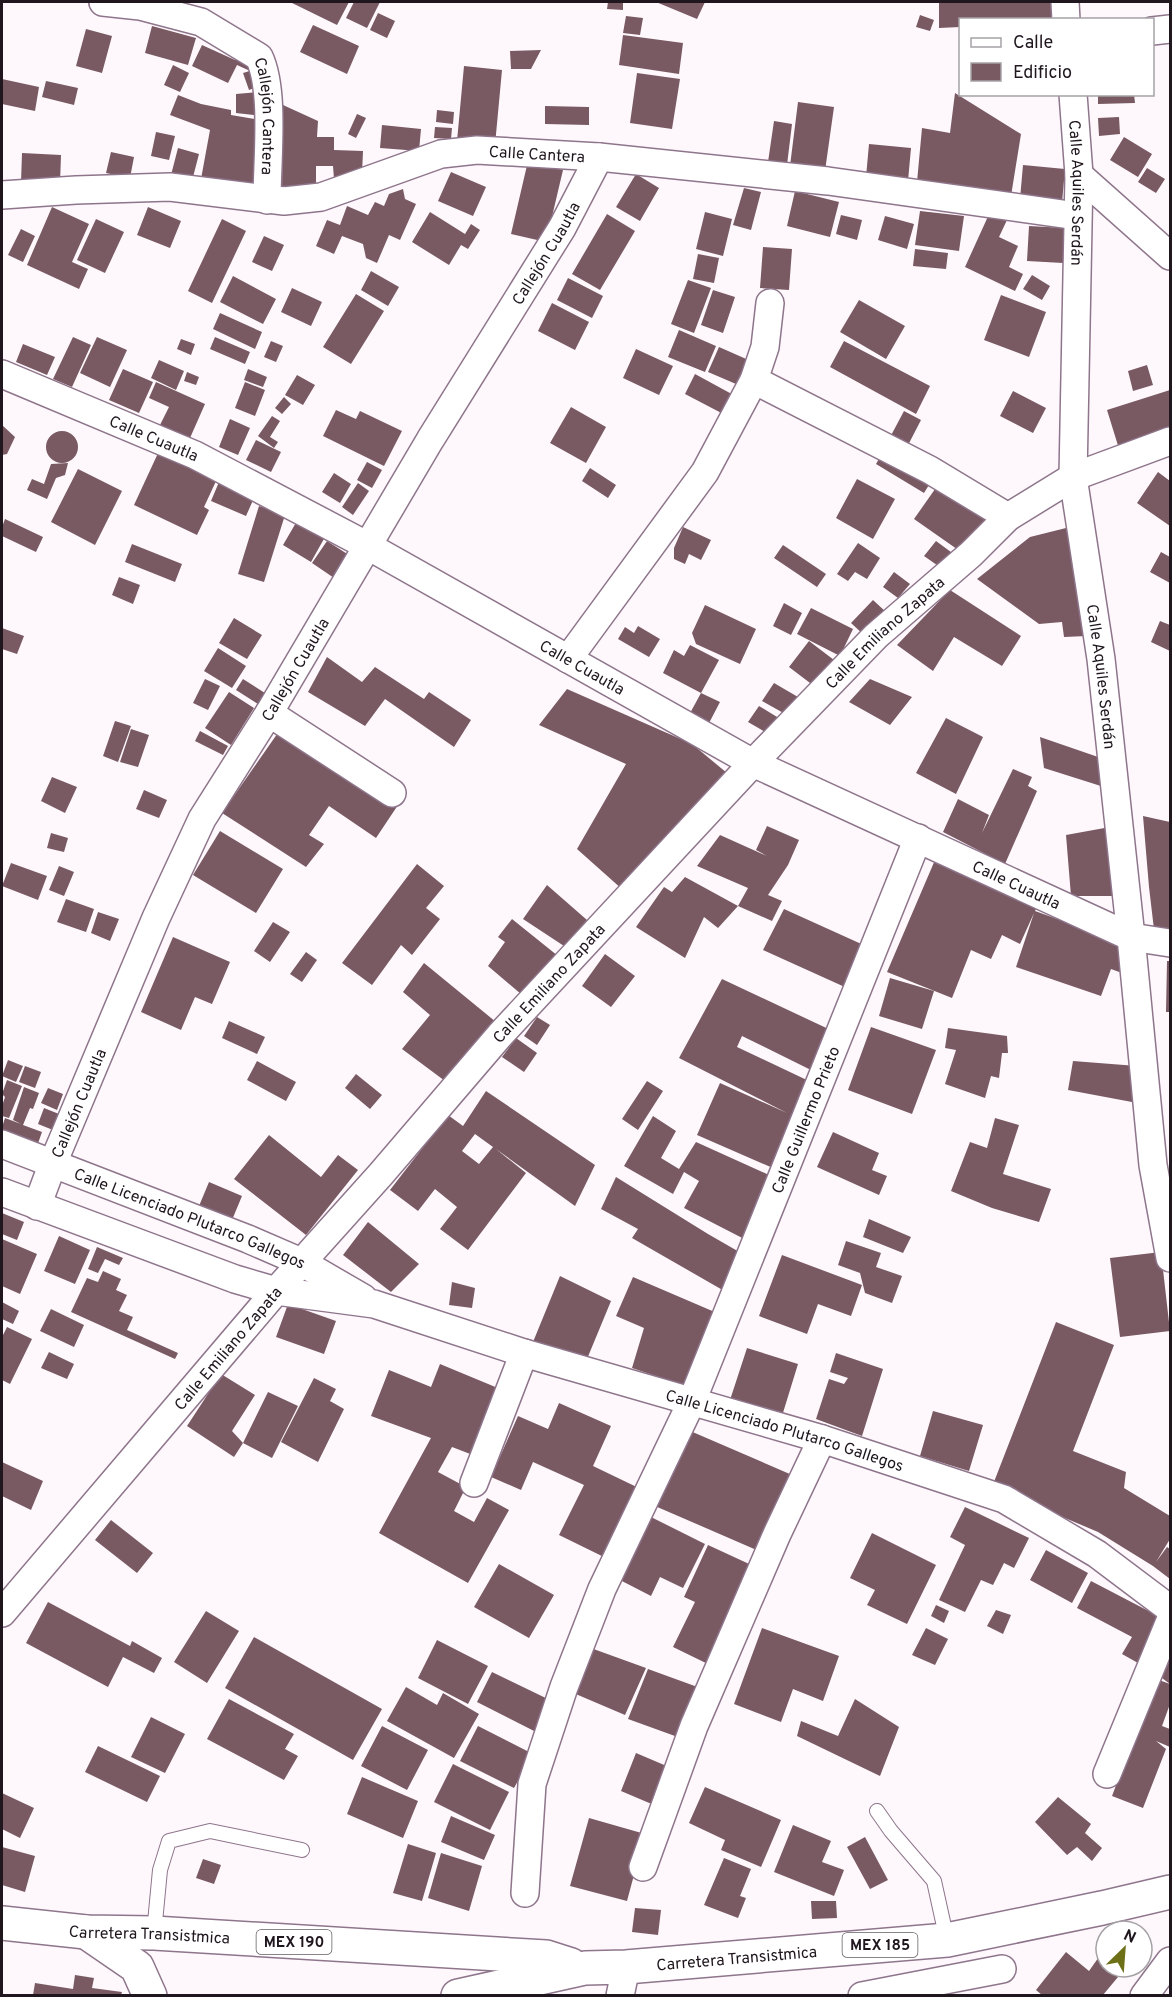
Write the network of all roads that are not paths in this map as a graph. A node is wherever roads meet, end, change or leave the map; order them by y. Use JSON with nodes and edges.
{"nodes":[{"id":1,"x":103,"y":2,"type":"edge"},
{"id":2,"x":1065,"y":2,"type":"edge"},
{"id":3,"x":1066,"y":18,"type":"edge"},
{"id":4,"x":1170,"y":29,"type":"edge"},
{"id":5,"x":1154,"y":31,"type":"edge"},
{"id":6,"x":1072,"y":96,"type":"edge"},
{"id":7,"x":599,"y":157,"type":"junction"},
{"id":8,"x":1079,"y":175,"type":"junction"},
{"id":9,"x":2,"y":195,"type":"edge"},
{"id":10,"x":267,"y":200,"type":"junction"},
{"id":11,"x":1077,"y":216,"type":"junction"},
{"id":12,"x":1170,"y":256,"type":"edge"},
{"id":13,"x":770,"y":303,"type":"dead end"},
{"id":14,"x":2,"y":374,"type":"edge"},
{"id":15,"x":754,"y":380,"type":"junction"},
{"id":16,"x":1170,"y":441,"type":"edge"},
{"id":17,"x":1073,"y":477,"type":"junction"},
{"id":18,"x":1008,"y":517,"type":"junction"},
{"id":19,"x":368,"y":546,"type":"junction"},
{"id":20,"x":568,"y":659,"type":"junction"},
{"id":21,"x":269,"y":713,"type":"junction"},
{"id":22,"x":753,"y":763,"type":"junction"},
{"id":23,"x":392,"y":793,"type":"dead end"},
{"id":24,"x":918,"y":838,"type":"junction"},
{"id":25,"x":1131,"y":937,"type":"junction"},
{"id":26,"x":1170,"y":943,"type":"edge"},
{"id":27,"x":2,"y":1144,"type":"edge"},
{"id":28,"x":53,"y":1163,"type":"junction"},
{"id":29,"x":2,"y":1192,"type":"edge"},
{"id":30,"x":37,"y":1206,"type":"junction"},
{"id":31,"x":1170,"y":1258,"type":"edge"},
{"id":32,"x":301,"y":1262,"type":"junction"},
{"id":33,"x":276,"y":1291,"type":"junction"},
{"id":34,"x":374,"y":1304,"type":"junction"},
{"id":35,"x":524,"y":1353,"type":"junction"},
{"id":36,"x":692,"y":1401,"type":"junction"},
{"id":37,"x":822,"y":1439,"type":"junction"},
{"id":38,"x":474,"y":1483,"type":"dead end"},
{"id":39,"x":1170,"y":1609,"type":"edge"},
{"id":40,"x":2,"y":1613,"type":"edge"},
{"id":41,"x":1170,"y":1621,"type":"edge"},
{"id":42,"x":1107,"y":1774,"type":"dead end"},
{"id":43,"x":877,"y":1811,"type":"dead end"},
{"id":44,"x":302,"y":1850,"type":"dead end"},
{"id":45,"x":643,"y":1867,"type":"dead end"},
{"id":46,"x":1170,"y":1892,"type":"edge"},
{"id":47,"x":525,"y":1893,"type":"dead end"},
{"id":48,"x":2,"y":1923,"type":"edge"},
{"id":49,"x":86,"y":1932,"type":"junction"},
{"id":50,"x":154,"y":1934,"type":"junction"},
{"id":51,"x":947,"y":1940,"type":"junction"},
{"id":52,"x":1170,"y":1961,"type":"edge"},
{"id":53,"x":585,"y":1968,"type":"junction"},
{"id":54,"x":1002,"y":1969,"type":"dead end"},
{"id":55,"x":623,"y":1981,"type":"edge"},
{"id":56,"x":150,"y":1995,"type":"edge"},
{"id":57,"x":458,"y":1995,"type":"edge"},
{"id":58,"x":862,"y":1995,"type":"edge"},
{"id":59,"x":1144,"y":1995,"type":"edge"}],
"edges":[{"from":1,"to":10,"type":"street","name":"Callejón Cantera"},
{"from":2,"to":3,"type":"street"},
{"from":4,"to":5,"type":"street"},
{"from":6,"to":8,"type":"street","name":"Calle Aquiles Serdán"},
{"from":7,"to":10,"type":"street","name":"Calle Cantera"},
{"from":7,"to":11,"type":"street","name":"Calle Cantera"},
{"from":7,"to":19,"type":"street","name":"Callejón Cuautla"},
{"from":8,"to":11,"type":"street","name":"Calle Aquiles Serdán"},
{"from":8,"to":12,"type":"street"},
{"from":9,"to":10,"type":"street","name":"Calle Cantera"},
{"from":11,"to":17,"type":"street","name":"Calle Aquiles Serdán"},
{"from":13,"to":15,"type":"street"},
{"from":14,"to":19,"type":"street","name":"Calle Cuautla"},
{"from":15,"to":18,"type":"street"},
{"from":15,"to":20,"type":"street"},
{"from":16,"to":17,"type":"street","name":"Calle Emiliano Zapata"},
{"from":17,"to":18,"type":"street","name":"Calle Emiliano Zapata"},
{"from":17,"to":25,"type":"street","name":"Calle Aquiles Serdán"},
{"from":18,"to":22,"type":"street","name":"Calle Emiliano Zapata"},
{"from":19,"to":20,"type":"street","name":"Calle Cuautla"},
{"from":19,"to":21,"type":"street","name":"Callejón Cuautla"},
{"from":20,"to":22,"type":"street","name":"Calle Cuautla"},
{"from":21,"to":23,"type":"street"},
{"from":21,"to":28,"type":"street","name":"Callejón Cuautla"},
{"from":22,"to":24,"type":"street","name":"Calle Cuautla"},
{"from":22,"to":32,"type":"street","name":"Calle Emiliano Zapata"},
{"from":24,"to":25,"type":"street","name":"Calle Cuautla"},
{"from":24,"to":36,"type":"street","name":"Calle Guillermo Prieto"},
{"from":25,"to":26,"type":"street","name":"Calle Cuautla"},
{"from":25,"to":31,"type":"street","name":"Calle Aquiles Serdán"},
{"from":27,"to":28,"type":"street","name":"Calle Licenciado Plutarco Gallegos"},
{"from":28,"to":30,"type":"street","name":"Callejón Cuautla"},
{"from":28,"to":32,"type":"street","name":"Calle Licenciado Plutarco Gallegos"},
{"from":29,"to":30,"type":"street","name":"Calle Licenciado Plutarco Gallegos"},
{"from":30,"to":33,"type":"street","name":"Calle Licenciado Plutarco Gallegos"},
{"from":32,"to":33,"type":"street","name":"Calle Emiliano Zapata"},
{"from":32,"to":34,"type":"street","name":"Calle Licenciado Plutarco Gallegos"},
{"from":33,"to":34,"type":"street","name":"Calle Licenciado Plutarco Gallegos"},
{"from":33,"to":40,"type":"street","name":"Calle Emiliano Zapata"},
{"from":34,"to":35,"type":"street","name":"Calle Licenciado Plutarco Gallegos"},
{"from":35,"to":36,"type":"street","name":"Calle Licenciado Plutarco Gallegos"},
{"from":35,"to":38,"type":"street"},
{"from":36,"to":37,"type":"street","name":"Calle Licenciado Plutarco Gallegos"},
{"from":36,"to":47,"type":"street","name":"Calle Guillermo Prieto"},
{"from":37,"to":39,"type":"street","name":"Calle Licenciado Plutarco Gallegos"},
{"from":37,"to":45,"type":"street"},
{"from":41,"to":42,"type":"street"},
{"from":43,"to":51,"type":"lane"},
{"from":44,"to":50,"type":"lane"},
{"from":46,"to":51,"type":"main road","name":"Carretera Transistmica","number":"MEX 185"},
{"from":48,"to":49,"type":"main road","name":"Carretera Transistmica","number":"MEX 190"},
{"from":49,"to":50,"type":"main road","name":"Carretera Transistmica","number":"MEX 190"},
{"from":49,"to":56,"type":"main road"},
{"from":50,"to":53,"type":"main road","name":"Carretera Transistmica","number":"MEX 190"},
{"from":51,"to":55,"type":"main road","name":"Carretera Transistmica","number":"MEX 185"},
{"from":52,"to":59,"type":"street"},
{"from":53,"to":55,"type":"main road","name":"Carretera Transistmica","number":"MEX 185"},
{"from":53,"to":57,"type":"main road","name":"Carretera Transistmica","number":"MEX 185"},
{"from":54,"to":58,"type":"street"}]}
